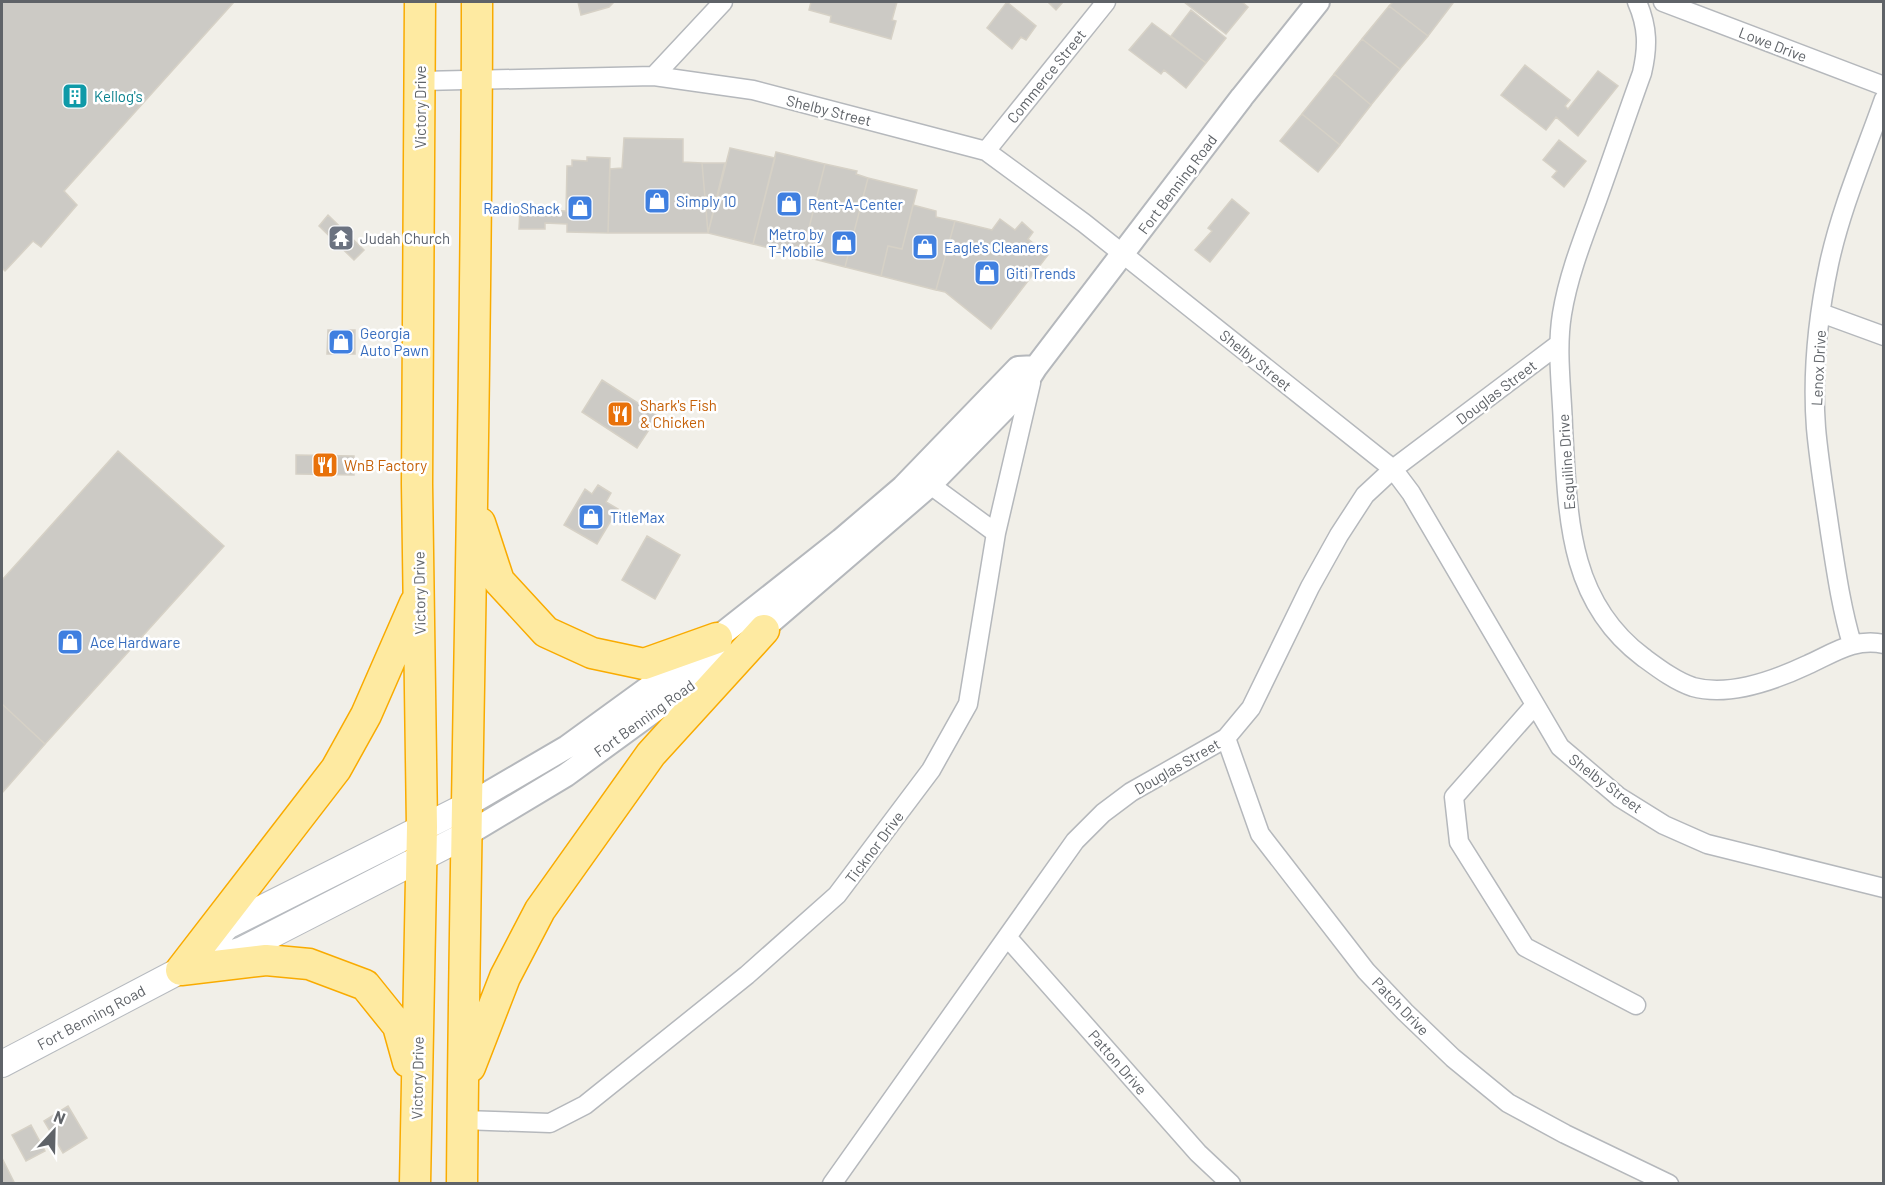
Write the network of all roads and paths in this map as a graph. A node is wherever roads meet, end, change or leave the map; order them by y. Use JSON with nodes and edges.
{"nodes":[{"id":1,"x":420,"y":2,"type":"edge"},
{"id":2,"x":477,"y":2,"type":"edge"},
{"id":3,"x":723,"y":2,"type":"edge"},
{"id":4,"x":1106,"y":2,"type":"edge"},
{"id":5,"x":1318,"y":2,"type":"edge"},
{"id":6,"x":1637,"y":2,"type":"edge"},
{"id":7,"x":1663,"y":2,"type":"edge"},
{"id":8,"x":654,"y":76,"type":"junction"},
{"id":9,"x":477,"y":79,"type":"junction"},
{"id":10,"x":421,"y":81,"type":"junction"},
{"id":11,"x":1884,"y":86,"type":"edge"},
{"id":12,"x":1884,"y":99,"type":"edge"},
{"id":13,"x":986,"y":151,"type":"junction"},
{"id":14,"x":1123,"y":255,"type":"junction"},
{"id":15,"x":1821,"y":313,"type":"junction"},
{"id":16,"x":1884,"y":336,"type":"edge"},
{"id":17,"x":1560,"y":344,"type":"junction"},
{"id":18,"x":1036,"y":367,"type":"junction"},
{"id":19,"x":1393,"y":469,"type":"junction"},
{"id":20,"x":923,"y":479,"type":"junction"},
{"id":21,"x":473,"y":500,"type":"junction"},
{"id":22,"x":996,"y":533,"type":"junction"},
{"id":23,"x":420,"y":593,"type":"junction"},
{"id":24,"x":764,"y":630,"type":"junction"},
{"id":25,"x":717,"y":638,"type":"junction"},
{"id":26,"x":1852,"y":644,"type":"junction"},
{"id":27,"x":1884,"y":644,"type":"edge"},
{"id":28,"x":1535,"y":705,"type":"junction"},
{"id":29,"x":1226,"y":738,"type":"junction"},
{"id":30,"x":466,"y":821,"type":"junction"},
{"id":31,"x":422,"y":827,"type":"junction"},
{"id":32,"x":421,"y":860,"type":"junction"},
{"id":33,"x":1884,"y":888,"type":"edge"},
{"id":34,"x":1008,"y":938,"type":"junction"},
{"id":35,"x":181,"y":970,"type":"junction"},
{"id":36,"x":1636,"y":1005,"type":"dead end"},
{"id":37,"x":2,"y":1064,"type":"edge"},
{"id":38,"x":463,"y":1084,"type":"junction"},
{"id":39,"x":417,"y":1098,"type":"junction"},
{"id":40,"x":463,"y":1120,"type":"junction"},
{"id":41,"x":415,"y":1184,"type":"edge"},
{"id":42,"x":462,"y":1184,"type":"edge"},
{"id":43,"x":832,"y":1184,"type":"edge"},
{"id":44,"x":1231,"y":1184,"type":"edge"},
{"id":45,"x":1669,"y":1184,"type":"edge"}],
"edges":[{"from":1,"to":10,"type":"highway","name":"Victory Drive"},
{"from":2,"to":9,"type":"highway"},
{"from":3,"to":8,"type":"street"},
{"from":4,"to":13,"type":"street","name":"Commerce Street"},
{"from":5,"to":14,"type":"street","name":"Fort Benning Road"},
{"from":6,"to":17,"type":"street","name":"Esquiline Drive"},
{"from":7,"to":11,"type":"street","name":"Lowe Drive"},
{"from":8,"to":9,"type":"street","name":"Shelby Street"},
{"from":8,"to":13,"type":"street","name":"Shelby Street"},
{"from":9,"to":10,"type":"street","name":"Shelby Street"},
{"from":9,"to":21,"type":"highway"},
{"from":10,"to":23,"type":"highway","name":"Victory Drive"},
{"from":12,"to":15,"type":"street","name":"Lenox Drive"},
{"from":13,"to":14,"type":"street","name":"Shelby Street"},
{"from":14,"to":18,"type":"street","name":"Fort Benning Road"},
{"from":14,"to":19,"type":"street","name":"Shelby Street"},
{"from":15,"to":16,"type":"street"},
{"from":15,"to":26,"type":"street","name":"Lenox Drive"},
{"from":17,"to":19,"type":"street","name":"Douglas Street"},
{"from":17,"to":26,"type":"street","name":"Esquiline Drive"},
{"from":18,"to":20,"type":"street","name":"Fort Benning Road"},
{"from":18,"to":22,"type":"street","name":"Ticknor Drive"},
{"from":19,"to":28,"type":"street","name":"Shelby Street"},
{"from":19,"to":29,"type":"street","name":"Douglas Street"},
{"from":20,"to":22,"type":"street"},
{"from":20,"to":24,"type":"street","name":"Fort Benning Road"},
{"from":20,"to":25,"type":"street","name":"Fort Benning Road"},
{"from":21,"to":25,"type":"highway"},
{"from":21,"to":30,"type":"highway"},
{"from":22,"to":40,"type":"street","name":"Ticknor Drive"},
{"from":23,"to":31,"type":"highway","name":"Victory Drive"},
{"from":23,"to":35,"type":"highway"},
{"from":24,"to":30,"type":"street","name":"Fort Benning Road"},
{"from":24,"to":38,"type":"highway"},
{"from":25,"to":30,"type":"street","name":"Fort Benning Road"},
{"from":26,"to":27,"type":"street","name":"Esquiline Drive"},
{"from":28,"to":33,"type":"street","name":"Shelby Street"},
{"from":28,"to":36,"type":"street"},
{"from":29,"to":34,"type":"street","name":"Douglas Street"},
{"from":29,"to":45,"type":"street","name":"Patch Drive"},
{"from":30,"to":31,"type":"main road","name":"Fort Benning Road"},
{"from":30,"to":32,"type":"main road","name":"Fort Benning Road"},
{"from":30,"to":38,"type":"highway"},
{"from":31,"to":32,"type":"highway","name":"Victory Drive"},
{"from":31,"to":35,"type":"main road","name":"Fort Benning Road"},
{"from":32,"to":35,"type":"main road","name":"Fort Benning Road"},
{"from":32,"to":39,"type":"highway","name":"Victory Drive"},
{"from":34,"to":43,"type":"street","name":"Douglas Street"},
{"from":34,"to":44,"type":"street","name":"Patton Drive"},
{"from":35,"to":37,"type":"main road","name":"Fort Benning Road"},
{"from":35,"to":39,"type":"highway"},
{"from":38,"to":40,"type":"highway"},
{"from":39,"to":41,"type":"highway","name":"Victory Drive"},
{"from":40,"to":42,"type":"highway"}]}
